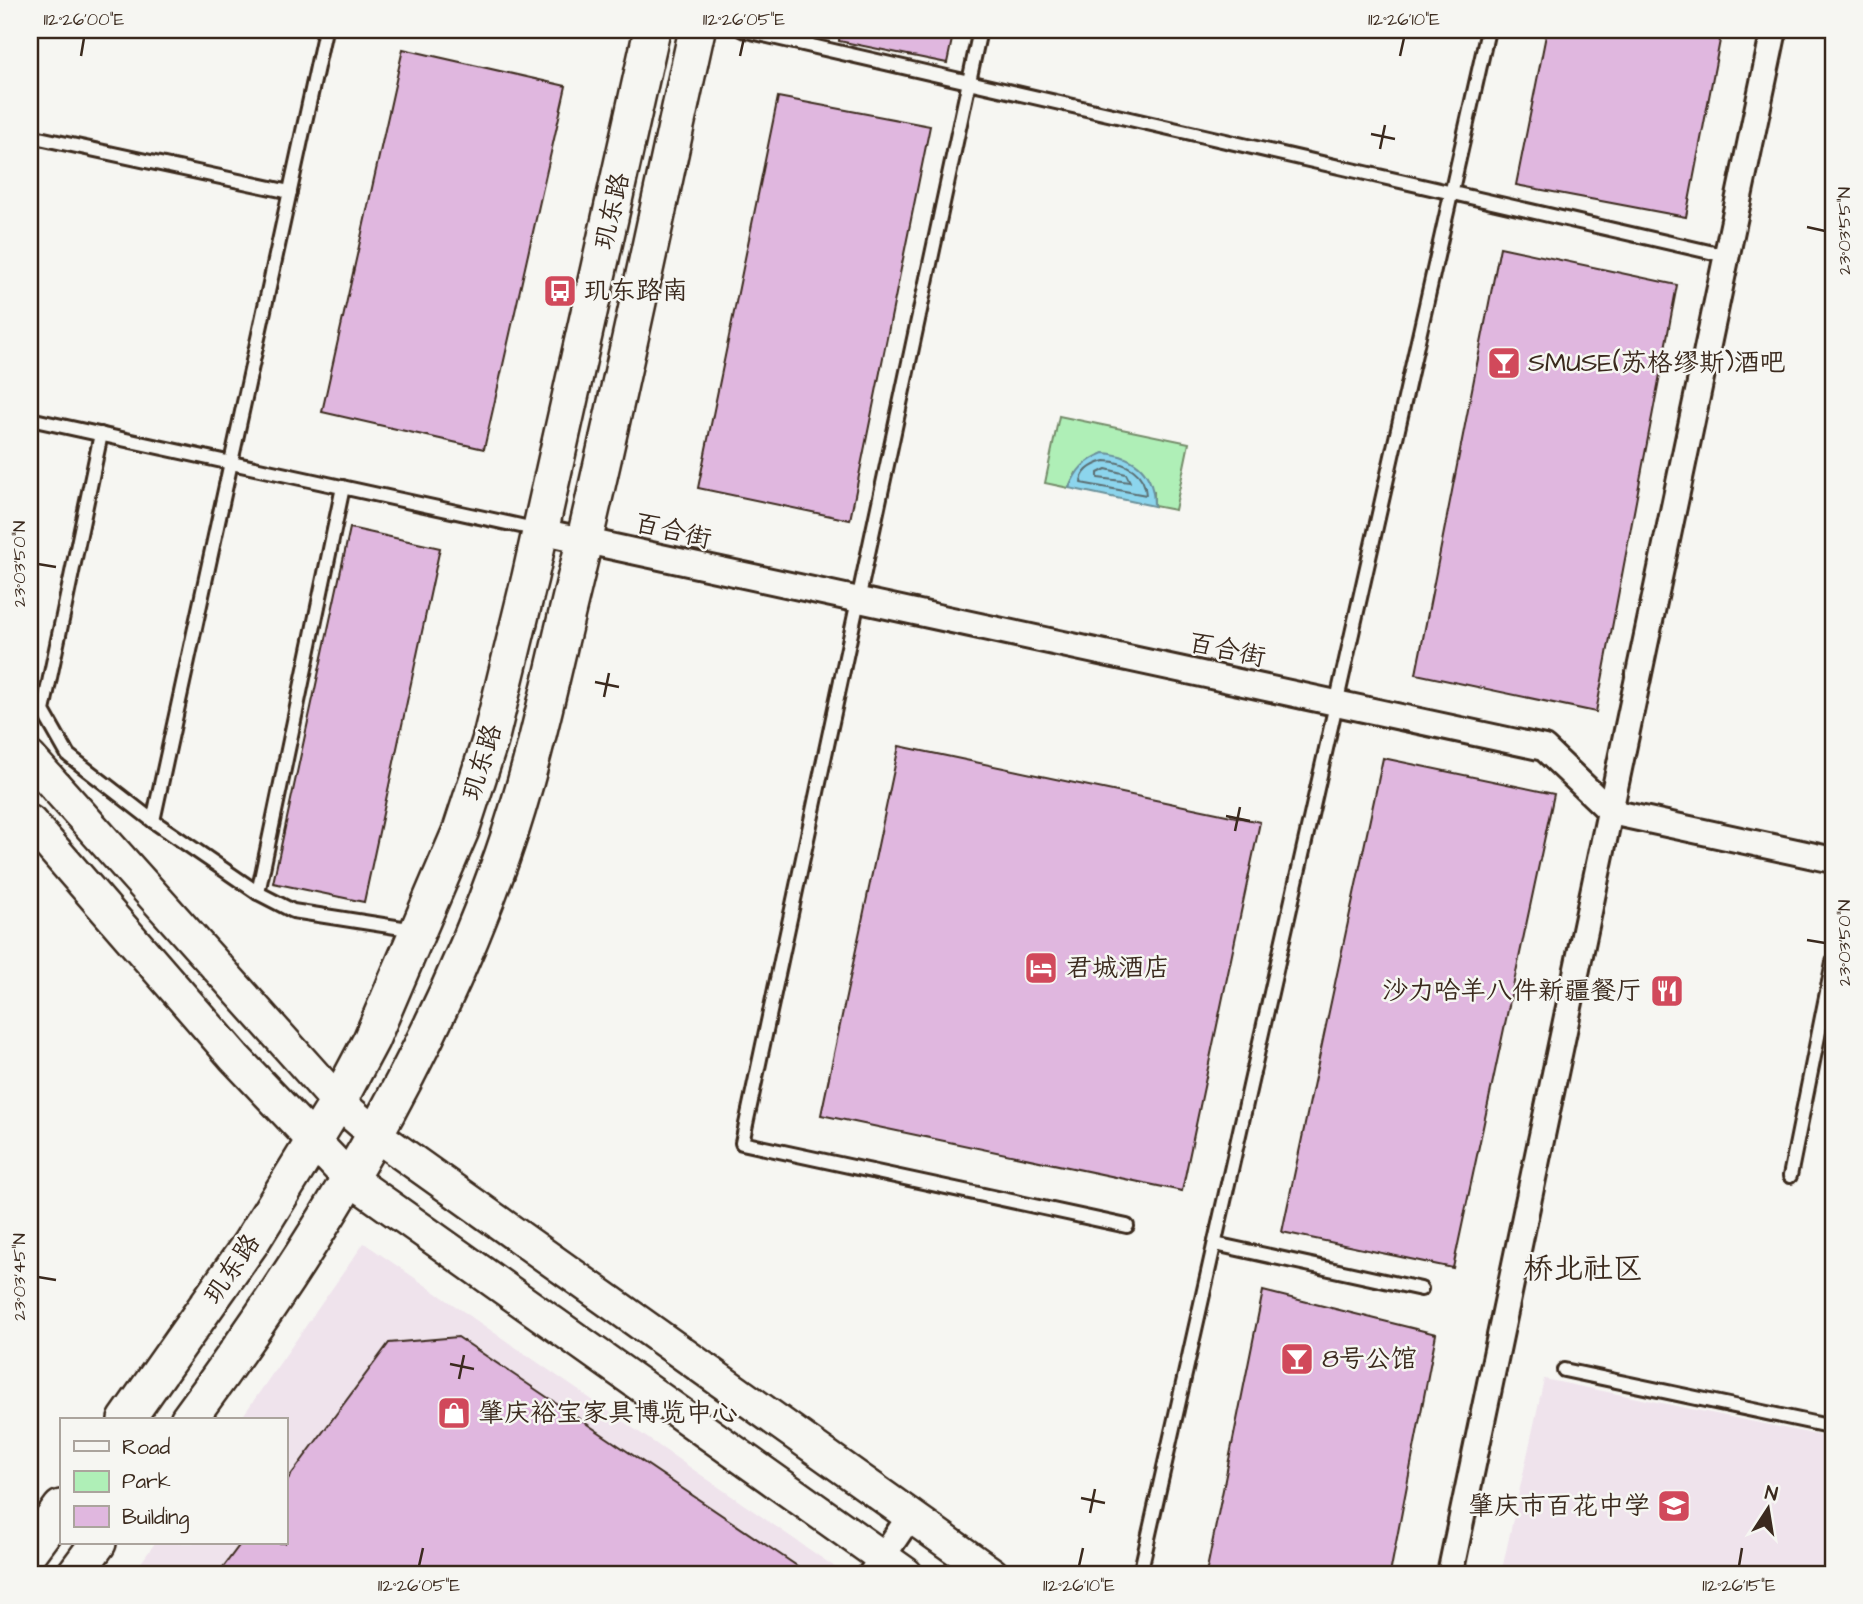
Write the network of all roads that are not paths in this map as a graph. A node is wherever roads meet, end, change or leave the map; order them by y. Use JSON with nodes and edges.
{"nodes":[{"id":1,"x":325,"y":30,"type":"edge"},
{"id":2,"x":652,"y":30,"type":"edge"},
{"id":3,"x":697,"y":30,"type":"edge"},
{"id":4,"x":741,"y":30,"type":"edge"},
{"id":5,"x":981,"y":30,"type":"edge"},
{"id":6,"x":1488,"y":30,"type":"edge"},
{"id":7,"x":1774,"y":30,"type":"edge"},
{"id":8,"x":969,"y":82,"type":"junction"},
{"id":9,"x":30,"y":136,"type":"edge"},
{"id":10,"x":290,"y":192,"type":"junction"},
{"id":11,"x":1451,"y":193,"type":"junction"},
{"id":12,"x":1727,"y":256,"type":"junction"},
{"id":13,"x":30,"y":419,"type":"edge"},
{"id":14,"x":101,"y":434,"type":"junction"},
{"id":15,"x":231,"y":463,"type":"junction"},
{"id":16,"x":343,"y":487,"type":"junction"},
{"id":17,"x":540,"y":531,"type":"junction"},
{"id":18,"x":585,"y":541,"type":"junction"},
{"id":19,"x":858,"y":601,"type":"junction"},
{"id":20,"x":1337,"y":704,"type":"junction"},
{"id":21,"x":30,"y":758,"type":"edge"},
{"id":22,"x":1611,"y":812,"type":"junction"},
{"id":23,"x":153,"y":821,"type":"junction"},
{"id":24,"x":30,"y":822,"type":"edge"},
{"id":25,"x":1833,"y":860,"type":"edge"},
{"id":26,"x":258,"y":893,"type":"junction"},
{"id":27,"x":420,"y":930,"type":"junction"},
{"id":28,"x":1833,"y":962,"type":"edge"},
{"id":29,"x":1828,"y":1014,"type":"edge"},
{"id":30,"x":338,"y":1102,"type":"junction"},
{"id":31,"x":376,"y":1135,"type":"junction"},
{"id":32,"x":313,"y":1142,"type":"junction"},
{"id":33,"x":1790,"y":1176,"type":"dead end"},
{"id":34,"x":349,"y":1178,"type":"junction"},
{"id":35,"x":1127,"y":1226,"type":"dead end"},
{"id":36,"x":1215,"y":1244,"type":"junction"},
{"id":37,"x":1421,"y":1289,"type":"dead end"},
{"id":38,"x":1564,"y":1370,"type":"dead end"},
{"id":39,"x":127,"y":1418,"type":"edge"},
{"id":40,"x":189,"y":1418,"type":"edge"},
{"id":41,"x":1833,"y":1427,"type":"edge"},
{"id":42,"x":60,"y":1509,"type":"edge"},
{"id":43,"x":911,"y":1516,"type":"junction"},
{"id":44,"x":97,"y":1544,"type":"edge"},
{"id":45,"x":30,"y":1550,"type":"edge"},
{"id":46,"x":887,"y":1569,"type":"edge"},
{"id":47,"x":75,"y":1574,"type":"edge"},
{"id":48,"x":992,"y":1574,"type":"edge"},
{"id":49,"x":1140,"y":1574,"type":"edge"},
{"id":50,"x":1450,"y":1574,"type":"edge"}],
"edges":[{"from":1,"to":10,"type":"lane"},
{"from":2,"to":17,"type":"main road","name":"玑东路"},
{"from":3,"to":18,"type":"main road","name":"玑东路"},
{"from":4,"to":8,"type":"lane"},
{"from":5,"to":8,"type":"lane"},
{"from":6,"to":11,"type":"lane"},
{"from":7,"to":12,"type":"street"},
{"from":8,"to":11,"type":"lane"},
{"from":8,"to":19,"type":"lane"},
{"from":9,"to":10,"type":"lane"},
{"from":10,"to":15,"type":"lane"},
{"from":11,"to":12,"type":"lane"},
{"from":11,"to":20,"type":"lane"},
{"from":12,"to":22,"type":"street"},
{"from":13,"to":14,"type":"lane"},
{"from":14,"to":15,"type":"lane"},
{"from":14,"to":23,"type":"lane"},
{"from":15,"to":16,"type":"lane"},
{"from":15,"to":23,"type":"lane"},
{"from":16,"to":17,"type":"lane"},
{"from":16,"to":26,"type":"lane"},
{"from":17,"to":18,"type":"street","name":"百合街"},
{"from":17,"to":27,"type":"main road","name":"玑东路"},
{"from":18,"to":19,"type":"street","name":"百合街"},
{"from":18,"to":31,"type":"main road","name":"玑东路"},
{"from":19,"to":20,"type":"street","name":"百合街"},
{"from":19,"to":35,"type":"lane"},
{"from":20,"to":22,"type":"street","name":"百合街"},
{"from":20,"to":36,"type":"lane"},
{"from":21,"to":30,"type":"street"},
{"from":22,"to":25,"type":"street"},
{"from":22,"to":50,"type":"street"},
{"from":23,"to":26,"type":"lane"},
{"from":24,"to":32,"type":"street"},
{"from":26,"to":27,"type":"lane"},
{"from":27,"to":30,"type":"main road","name":"玑东路"},
{"from":28,"to":29,"type":"lane"},
{"from":29,"to":33,"type":"lane"},
{"from":30,"to":31,"type":"street"},
{"from":30,"to":32,"type":"main road","name":"玑东路"},
{"from":31,"to":34,"type":"main road","name":"玑东路"},
{"from":31,"to":43,"type":"street"},
{"from":32,"to":34,"type":"street"},
{"from":32,"to":39,"type":"main road","name":"玑东路"},
{"from":34,"to":40,"type":"main road","name":"玑东路"},
{"from":34,"to":46,"type":"street"},
{"from":36,"to":37,"type":"lane"},
{"from":36,"to":49,"type":"lane"},
{"from":38,"to":41,"type":"lane"},
{"from":42,"to":45,"type":"main road"},
{"from":43,"to":46,"type":"street"},
{"from":43,"to":48,"type":"street"},
{"from":44,"to":47,"type":"main road"}]}
